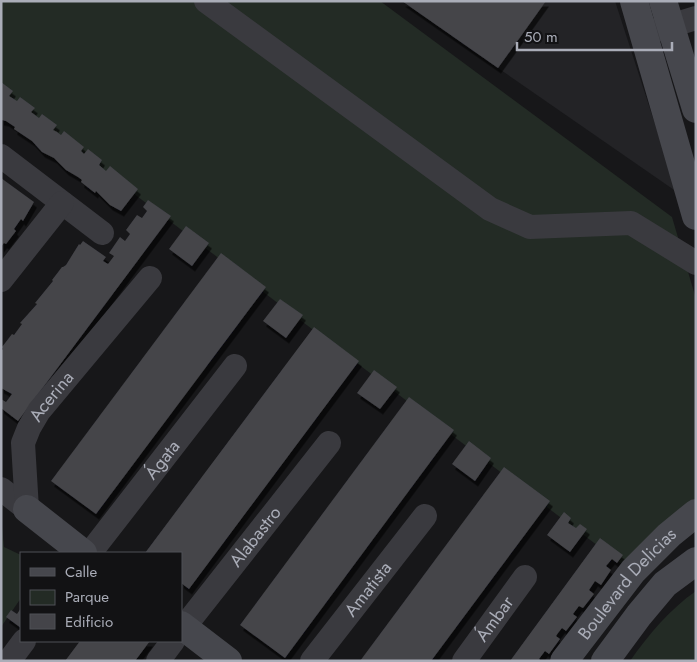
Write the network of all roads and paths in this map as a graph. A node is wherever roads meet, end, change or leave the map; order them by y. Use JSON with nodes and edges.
{"nodes":[{"id":1,"x":206,"y":1,"type":"edge"},
{"id":2,"x":634,"y":1,"type":"edge"},
{"id":3,"x":677,"y":15,"type":"edge"},
{"id":4,"x":644,"y":34,"type":"junction"},
{"id":5,"x":691,"y":80,"type":"edge"},
{"id":6,"x":696,"y":109,"type":"edge"},
{"id":7,"x":1,"y":156,"type":"edge"},
{"id":8,"x":62,"y":204,"type":"junction"},
{"id":9,"x":696,"y":216,"type":"edge"},
{"id":10,"x":102,"y":233,"type":"dead end"},
{"id":11,"x":696,"y":263,"type":"edge"},
{"id":12,"x":150,"y":278,"type":"dead end"},
{"id":13,"x":1,"y":280,"type":"edge"},
{"id":14,"x":235,"y":366,"type":"dead end"},
{"id":15,"x":329,"y":443,"type":"dead end"},
{"id":16,"x":1,"y":489,"type":"edge"},
{"id":17,"x":27,"y":508,"type":"junction"},
{"id":18,"x":696,"y":513,"type":"edge"},
{"id":19,"x":425,"y":516,"type":"dead end"},
{"id":20,"x":83,"y":552,"type":"edge"},
{"id":21,"x":91,"y":552,"type":"edge"},
{"id":22,"x":696,"y":561,"type":"edge"},
{"id":23,"x":525,"y":577,"type":"dead end"},
{"id":24,"x":182,"y":628,"type":"edge"},
{"id":25,"x":182,"y":632,"type":"edge"},
{"id":26,"x":23,"y":642,"type":"edge"},
{"id":27,"x":172,"y":642,"type":"edge"},
{"id":28,"x":9,"y":661,"type":"edge"},
{"id":29,"x":158,"y":661,"type":"edge"},
{"id":30,"x":228,"y":661,"type":"edge"},
{"id":31,"x":312,"y":661,"type":"edge"},
{"id":32,"x":464,"y":661,"type":"edge"},
{"id":33,"x":564,"y":661,"type":"edge"},
{"id":34,"x":605,"y":661,"type":"edge"}],
"edges":[{"from":1,"to":11,"type":"street"},
{"from":2,"to":4,"type":"main road"},
{"from":3,"to":4,"type":"street"},
{"from":3,"to":5,"type":"main road"},
{"from":4,"to":9,"type":"main road"},
{"from":5,"to":6,"type":"main road"},
{"from":7,"to":8,"type":"street"},
{"from":8,"to":10,"type":"street"},
{"from":8,"to":13,"type":"street"},
{"from":12,"to":17,"type":"street","name":"Acerina"},
{"from":14,"to":21,"type":"street","name":"Ágata"},
{"from":15,"to":24,"type":"street","name":"Alabastro"},
{"from":16,"to":17,"type":"street"},
{"from":17,"to":20,"type":"main road"},
{"from":18,"to":33,"type":"main road","name":"Boulevard Delicias"},
{"from":19,"to":31,"type":"street","name":"Amatista"},
{"from":22,"to":34,"type":"main road","name":"Boulevard Delicias"},
{"from":23,"to":32,"type":"street","name":"Ámbar"},
{"from":25,"to":30,"type":"main road"},
{"from":26,"to":28,"type":"street"},
{"from":27,"to":29,"type":"street","name":"Alabastro"}]}
